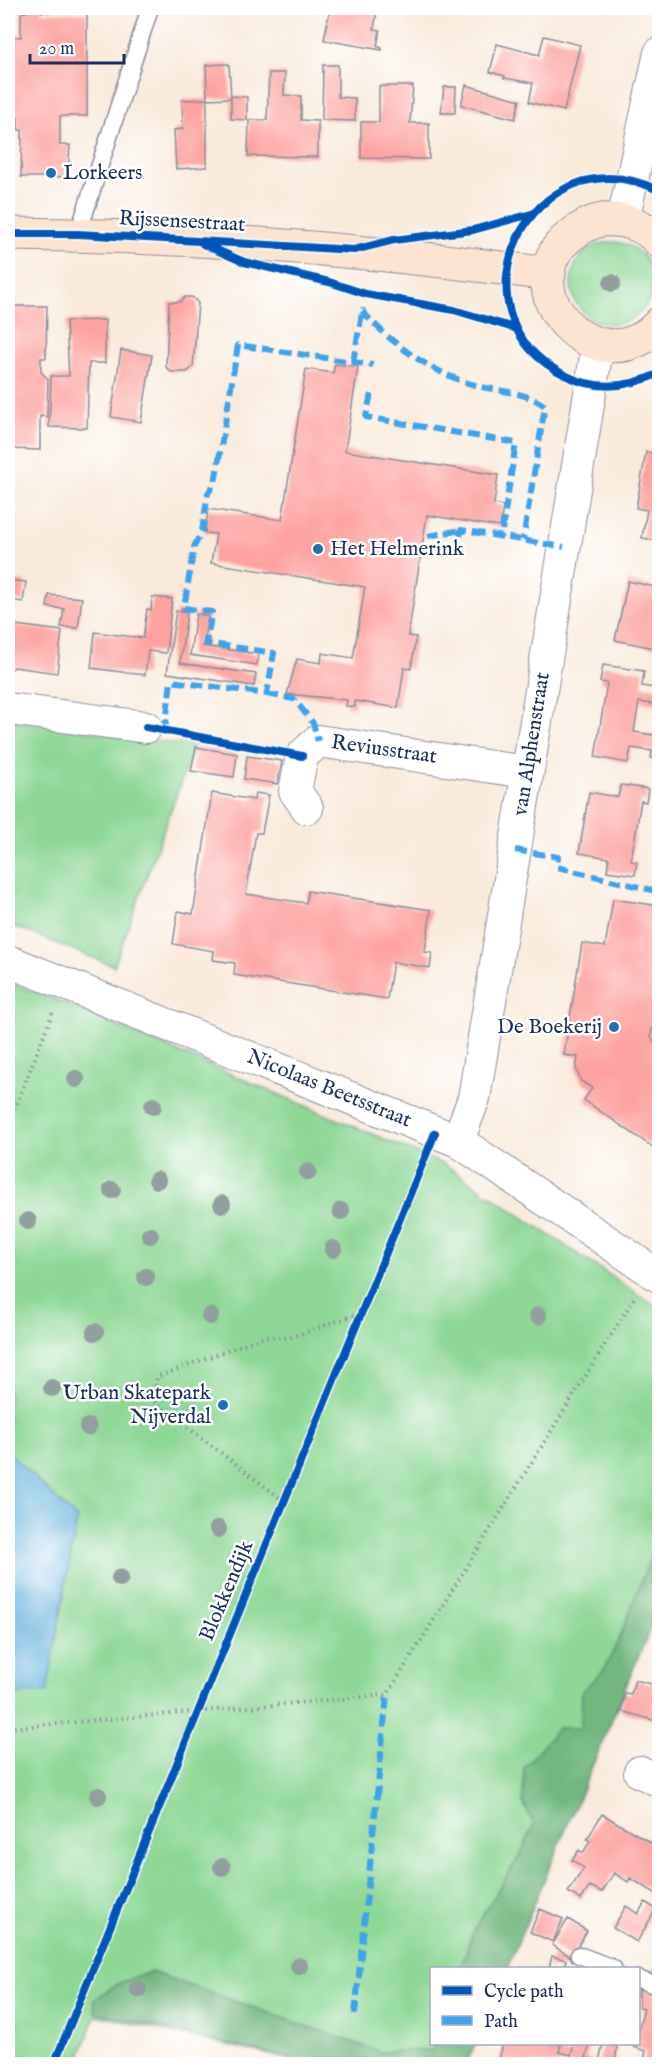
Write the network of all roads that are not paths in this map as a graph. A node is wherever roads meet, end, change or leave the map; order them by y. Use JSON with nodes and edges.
{"nodes":[{"id":1,"x":150,"y":8,"type":"edge"},
{"id":2,"x":660,"y":53,"type":"edge"},
{"id":3,"x":623,"y":220,"type":"junction"},
{"id":4,"x":8,"y":234,"type":"edge"},
{"id":5,"x":78,"y":234,"type":"junction"},
{"id":6,"x":660,"y":243,"type":"edge"},
{"id":7,"x":549,"y":274,"type":"junction"},
{"id":8,"x":660,"y":323,"type":"edge"},
{"id":9,"x":598,"y":344,"type":"junction"},
{"id":10,"x":8,"y":709,"type":"edge"},
{"id":11,"x":146,"y":728,"type":"dead end"},
{"id":12,"x":526,"y":772,"type":"junction"},
{"id":13,"x":306,"y":807,"type":"dead end"},
{"id":14,"x":8,"y":961,"type":"edge"},
{"id":15,"x":458,"y":1142,"type":"junction"},
{"id":16,"x":655,"y":1274,"type":"edge"},
{"id":17,"x":579,"y":1955,"type":"dead end"},
{"id":18,"x":610,"y":1967,"type":"edge"},
{"id":19,"x":640,"y":1979,"type":"edge"},
{"id":20,"x":660,"y":1987,"type":"edge"}],
"edges":[{"from":1,"to":5,"type":"lane","name":"Rijssensestraat"},
{"from":2,"to":3,"type":"street"},
{"from":3,"to":6,"type":"main road"},
{"from":3,"to":7,"type":"main road"},
{"from":4,"to":5,"type":"main road","name":"Rijssensestraat"},
{"from":5,"to":7,"type":"main road","name":"Rijssensestraat"},
{"from":7,"to":9,"type":"main road"},
{"from":8,"to":9,"type":"main road"},
{"from":9,"to":12,"type":"street","name":"van Alphenstraat"},
{"from":10,"to":11,"type":"street"},
{"from":12,"to":13,"type":"street","name":"Reviusstraat"},
{"from":12,"to":15,"type":"street","name":"van Alphenstraat"},
{"from":14,"to":15,"type":"street","name":"Nicolaas Beetsstraat"},
{"from":15,"to":16,"type":"street","name":"Nicolaas Beetsstraat"},
{"from":17,"to":18,"type":"lane"},
{"from":19,"to":20,"type":"lane"}]}
